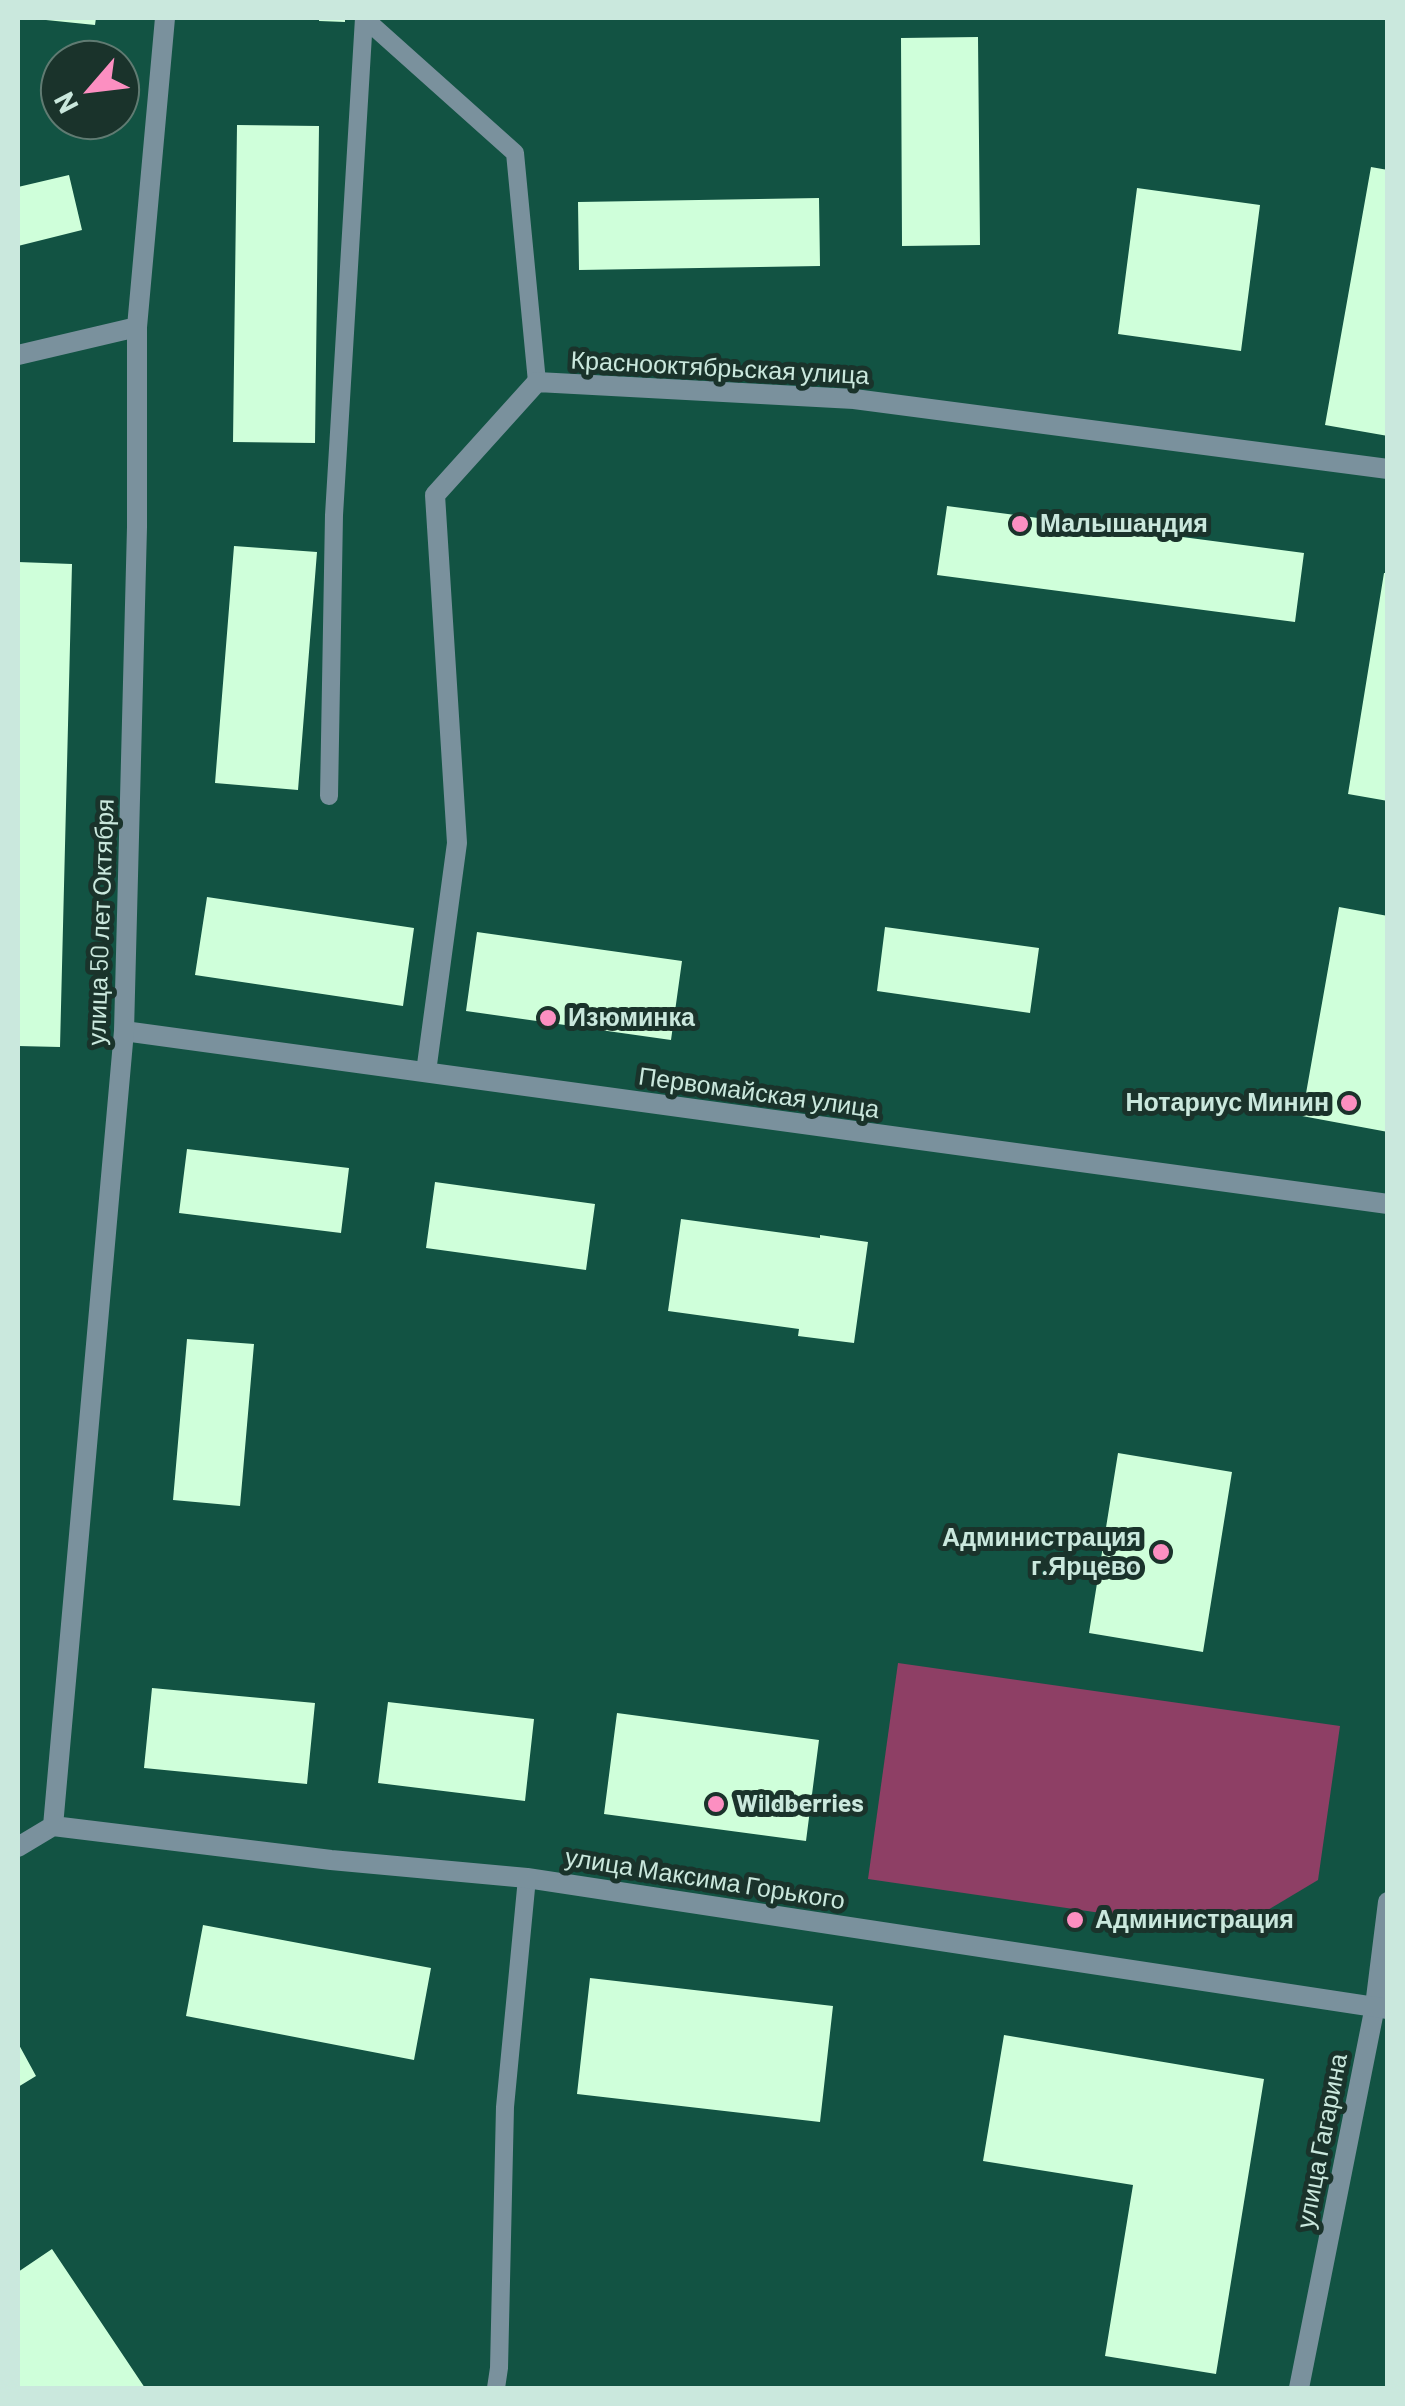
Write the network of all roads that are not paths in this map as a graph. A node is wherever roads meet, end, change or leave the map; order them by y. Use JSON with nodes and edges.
{"nodes":[{"id":1,"x":165,"y":18,"type":"edge"},
{"id":2,"x":364,"y":18,"type":"edge"},
{"id":3,"x":138,"y":327,"type":"junction"},
{"id":4,"x":18,"y":355,"type":"edge"},
{"id":5,"x":537,"y":382,"type":"junction"},
{"id":6,"x":1388,"y":469,"type":"edge"},
{"id":7,"x":329,"y":796,"type":"dead end"},
{"id":8,"x":124,"y":1031,"type":"junction"},
{"id":9,"x":426,"y":1072,"type":"junction"},
{"id":10,"x":1388,"y":1204,"type":"edge"},
{"id":11,"x":53,"y":1826,"type":"junction"},
{"id":12,"x":18,"y":1847,"type":"edge"},
{"id":13,"x":528,"y":1878,"type":"junction"},
{"id":14,"x":1388,"y":1902,"type":"edge"},
{"id":15,"x":1381,"y":2007,"type":"edge"},
{"id":16,"x":496,"y":2388,"type":"edge"},
{"id":17,"x":1298,"y":2388,"type":"edge"}],
"edges":[{"from":1,"to":3,"type":"street","name":"улица 50 лет Октября"},
{"from":2,"to":5,"type":"lane"},
{"from":2,"to":7,"type":"lane"},
{"from":3,"to":4,"type":"street"},
{"from":3,"to":8,"type":"street","name":"улица 50 лет Октября"},
{"from":5,"to":6,"type":"street","name":"Краснооктябрьская улица"},
{"from":5,"to":9,"type":"street","name":"Краснооктябрьская улица"},
{"from":8,"to":9,"type":"street","name":"Первомайская улица"},
{"from":8,"to":11,"type":"street","name":"улица 50 лет Октября"},
{"from":9,"to":10,"type":"street","name":"Первомайская улица"},
{"from":11,"to":12,"type":"street"},
{"from":11,"to":13,"type":"street","name":"улица Максима Горького"},
{"from":13,"to":15,"type":"street","name":"улица Максима Горького"},
{"from":13,"to":16,"type":"lane"},
{"from":14,"to":15,"type":"street","name":"улица Гагарина"},
{"from":15,"to":17,"type":"street","name":"улица Гагарина"}]}
